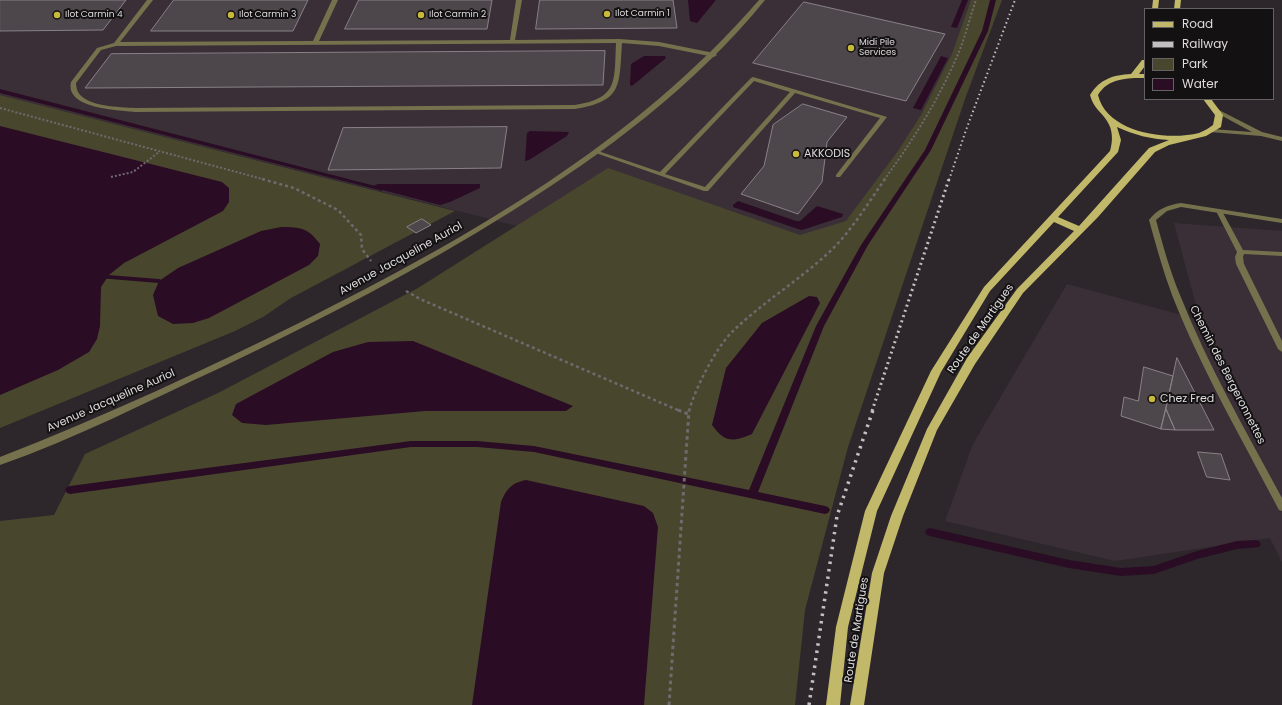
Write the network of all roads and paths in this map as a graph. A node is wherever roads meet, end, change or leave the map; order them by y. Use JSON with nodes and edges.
{"nodes":[{"id":1,"x":150,"y":0,"type":"edge"},
{"id":2,"x":335,"y":0,"type":"edge"},
{"id":3,"x":519,"y":0,"type":"edge"},
{"id":4,"x":762,"y":0,"type":"edge"},
{"id":5,"x":976,"y":0,"type":"edge"},
{"id":6,"x":619,"y":41,"type":"junction"},
{"id":7,"x":512,"y":42,"type":"junction"},
{"id":8,"x":315,"y":43,"type":"junction"},
{"id":9,"x":116,"y":44,"type":"junction"},
{"id":10,"x":714,"y":55,"type":"junction"},
{"id":11,"x":1144,"y":63,"type":"edge"},
{"id":12,"x":1133,"y":76,"type":"junction"},
{"id":13,"x":1144,"y":76,"type":"edge"},
{"id":14,"x":794,"y":91,"type":"junction"},
{"id":15,"x":1208,"y":100,"type":"edge"},
{"id":16,"x":0,"y":108,"type":"edge"},
{"id":17,"x":1217,"y":111,"type":"junction"},
{"id":18,"x":1111,"y":120,"type":"junction"},
{"id":19,"x":1212,"y":131,"type":"junction"},
{"id":20,"x":1261,"y":134,"type":"junction"},
{"id":21,"x":1182,"y":139,"type":"junction"},
{"id":22,"x":1282,"y":139,"type":"edge"},
{"id":23,"x":160,"y":152,"type":"junction"},
{"id":24,"x":596,"y":152,"type":"junction"},
{"id":25,"x":661,"y":174,"type":"junction"},
{"id":26,"x":838,"y":176,"type":"dead end"},
{"id":27,"x":111,"y":177,"type":"dead end"},
{"id":28,"x":1220,"y":211,"type":"junction"},
{"id":29,"x":1052,"y":218,"type":"junction"},
{"id":30,"x":1282,"y":221,"type":"edge"},
{"id":31,"x":1080,"y":230,"type":"junction"},
{"id":32,"x":1241,"y":252,"type":"junction"},
{"id":33,"x":1282,"y":254,"type":"edge"},
{"id":34,"x":371,"y":261,"type":"dead end"},
{"id":35,"x":406,"y":291,"type":"dead end"},
{"id":36,"x":1282,"y":349,"type":"edge"},
{"id":37,"x":688,"y":414,"type":"junction"},
{"id":38,"x":0,"y":461,"type":"edge"},
{"id":39,"x":1282,"y":507,"type":"edge"},
{"id":40,"x":669,"y":705,"type":"edge"},
{"id":41,"x":833,"y":705,"type":"edge"},
{"id":42,"x":858,"y":705,"type":"edge"}],
"edges":[{"from":1,"to":9,"type":"street"},
{"from":2,"to":8,"type":"street"},
{"from":3,"to":7,"type":"street"},
{"from":4,"to":10,"type":"street","name":"Avenue Jacqueline Auriol"},
{"from":5,"to":37,"type":"path"},
{"from":6,"to":7,"type":"street"},
{"from":6,"to":9,"type":"street"},
{"from":6,"to":10,"type":"street"},
{"from":7,"to":8,"type":"street"},
{"from":8,"to":9,"type":"street"},
{"from":10,"to":24,"type":"street","name":"Avenue Jacqueline Auriol"},
{"from":11,"to":12,"type":"main road"},
{"from":12,"to":13,"type":"main road"},
{"from":12,"to":18,"type":"main road"},
{"from":14,"to":25,"type":"street"},
{"from":14,"to":25,"type":"street"},
{"from":14,"to":26,"type":"street"},
{"from":15,"to":17,"type":"main road"},
{"from":16,"to":23,"type":"path"},
{"from":17,"to":19,"type":"main road"},
{"from":17,"to":20,"type":"street"},
{"from":18,"to":21,"type":"main road"},
{"from":18,"to":29,"type":"main road","name":"Route de Martigues"},
{"from":19,"to":20,"type":"street"},
{"from":19,"to":21,"type":"main road"},
{"from":20,"to":22,"type":"street"},
{"from":21,"to":31,"type":"main road","name":"Route de Martigues"},
{"from":23,"to":27,"type":"path"},
{"from":23,"to":34,"type":"path"},
{"from":24,"to":25,"type":"street"},
{"from":24,"to":38,"type":"street","name":"Avenue Jacqueline Auriol"},
{"from":28,"to":30,"type":"street","name":"Chemin des Bergeronnettes"},
{"from":28,"to":32,"type":"street"},
{"from":28,"to":39,"type":"street","name":"Chemin des Bergeronnettes"},
{"from":29,"to":31,"type":"main road"},
{"from":29,"to":41,"type":"main road","name":"Route de Martigues"},
{"from":31,"to":42,"type":"main road","name":"Route de Martigues"},
{"from":32,"to":33,"type":"street"},
{"from":32,"to":36,"type":"street"},
{"from":35,"to":37,"type":"path"},
{"from":37,"to":40,"type":"path"}]}
